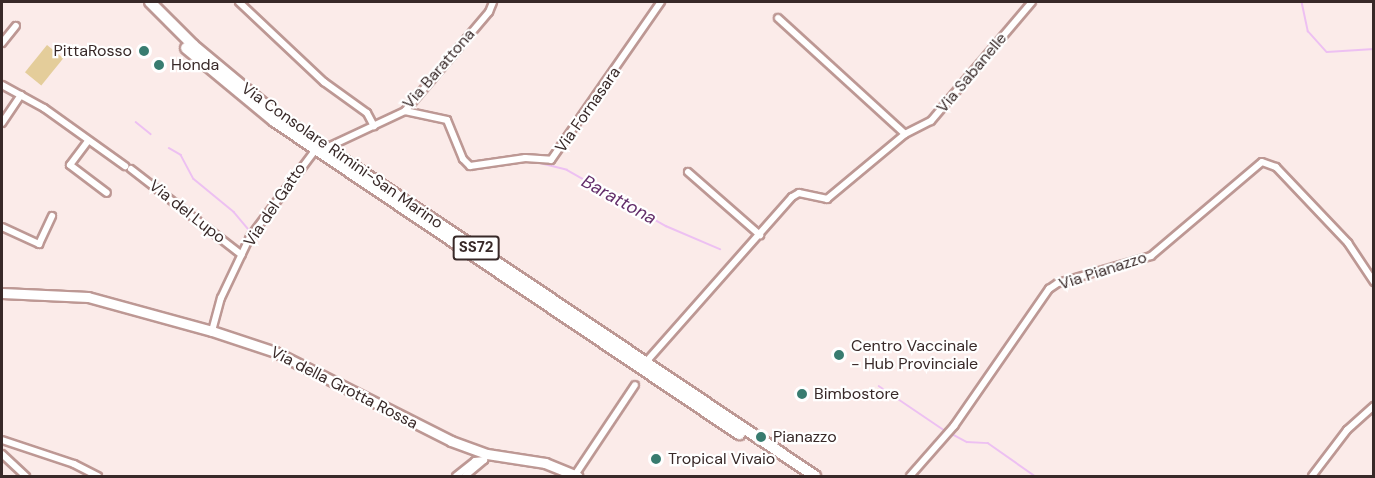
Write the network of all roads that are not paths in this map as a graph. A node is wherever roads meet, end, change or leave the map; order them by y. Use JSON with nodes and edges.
{"nodes":[{"id":1,"x":140,"y":2,"type":"edge"},
{"id":2,"x":150,"y":2,"type":"edge"},
{"id":3,"x":239,"y":2,"type":"edge"},
{"id":4,"x":493,"y":2,"type":"edge"},
{"id":5,"x":661,"y":2,"type":"edge"},
{"id":6,"x":1032,"y":2,"type":"edge"},
{"id":7,"x":778,"y":18,"type":"dead end"},
{"id":8,"x":16,"y":26,"type":"dead end"},
{"id":9,"x":2,"y":43,"type":"edge"},
{"id":10,"x":2,"y":85,"type":"edge"},
{"id":11,"x":21,"y":95,"type":"junction"},
{"id":12,"x":405,"y":111,"type":"junction"},
{"id":13,"x":2,"y":123,"type":"edge"},
{"id":14,"x":374,"y":126,"type":"junction"},
{"id":15,"x":905,"y":134,"type":"junction"},
{"id":16,"x":88,"y":141,"type":"junction"},
{"id":17,"x":328,"y":148,"type":"junction"},
{"id":18,"x":314,"y":149,"type":"junction"},
{"id":19,"x":688,"y":172,"type":"dead end"},
{"id":20,"x":107,"y":193,"type":"dead end"},
{"id":21,"x":52,"y":216,"type":"dead end"},
{"id":22,"x":2,"y":227,"type":"edge"},
{"id":23,"x":760,"y":235,"type":"junction"},
{"id":24,"x":242,"y":255,"type":"junction"},
{"id":25,"x":1374,"y":282,"type":"edge"},
{"id":26,"x":2,"y":293,"type":"edge"},
{"id":27,"x":212,"y":331,"type":"junction"},
{"id":28,"x":646,"y":362,"type":"junction"},
{"id":29,"x":635,"y":385,"type":"dead end"},
{"id":30,"x":1374,"y":406,"type":"edge"},
{"id":31,"x":2,"y":440,"type":"edge"},
{"id":32,"x":2,"y":454,"type":"edge"},
{"id":33,"x":486,"y":457,"type":"junction"},
{"id":34,"x":576,"y":476,"type":"edge"},
{"id":35,"x":26,"y":477,"type":"edge"},
{"id":36,"x":98,"y":477,"type":"edge"},
{"id":37,"x":456,"y":477,"type":"edge"},
{"id":38,"x":465,"y":477,"type":"edge"},
{"id":39,"x":802,"y":477,"type":"edge"},
{"id":40,"x":815,"y":477,"type":"edge"},
{"id":41,"x":910,"y":477,"type":"edge"},
{"id":42,"x":1312,"y":477,"type":"edge"}],
"edges":[{"from":1,"to":18,"type":"main road","name":"Via Consolare Rimini-San Marino","number":"SS72"},
{"from":2,"to":17,"type":"main road","name":"Via Consolare Rimini-San Marino","number":"SS72"},
{"from":3,"to":14,"type":"street"},
{"from":4,"to":12,"type":"street","name":"Via Barattona"},
{"from":5,"to":12,"type":"street","name":"Via Fornasara"},
{"from":6,"to":15,"type":"street","name":"Via Sabanelle"},
{"from":7,"to":15,"type":"street"},
{"from":8,"to":9,"type":"street"},
{"from":10,"to":11,"type":"street","name":"Via del Lupo"},
{"from":11,"to":13,"type":"street"},
{"from":11,"to":16,"type":"street","name":"Via del Lupo"},
{"from":12,"to":14,"type":"street","name":"Via Barattona"},
{"from":14,"to":17,"type":"street","name":"Via Barattona"},
{"from":15,"to":23,"type":"street","name":"Via Sabanelle"},
{"from":16,"to":20,"type":"street"},
{"from":16,"to":24,"type":"street","name":"Via del Lupo"},
{"from":17,"to":18,"type":"street"},
{"from":17,"to":28,"type":"main road","name":"Via Consolare Rimini-San Marino","number":"SS72"},
{"from":18,"to":24,"type":"street","name":"Via del Gatto"},
{"from":18,"to":39,"type":"main road","name":"Via Consolare Rimini-San Marino","number":"SS72"},
{"from":19,"to":23,"type":"street"},
{"from":21,"to":22,"type":"street"},
{"from":23,"to":28,"type":"street","name":"Via Sabanelle"},
{"from":24,"to":27,"type":"street","name":"Via del Gatto"},
{"from":25,"to":41,"type":"street","name":"Via Pianazzo"},
{"from":26,"to":27,"type":"street","name":"Via della Grotta Rossa"},
{"from":27,"to":33,"type":"street","name":"Via della Grotta Rossa"},
{"from":28,"to":40,"type":"main road","name":"Via Consolare Rimini-San Marino","number":"SS72"},
{"from":29,"to":34,"type":"street"},
{"from":30,"to":42,"type":"street"},
{"from":31,"to":36,"type":"street"},
{"from":32,"to":35,"type":"street"},
{"from":33,"to":34,"type":"street","name":"Via della Grotta Rossa"},
{"from":33,"to":37,"type":"street"},
{"from":33,"to":38,"type":"street"}]}
